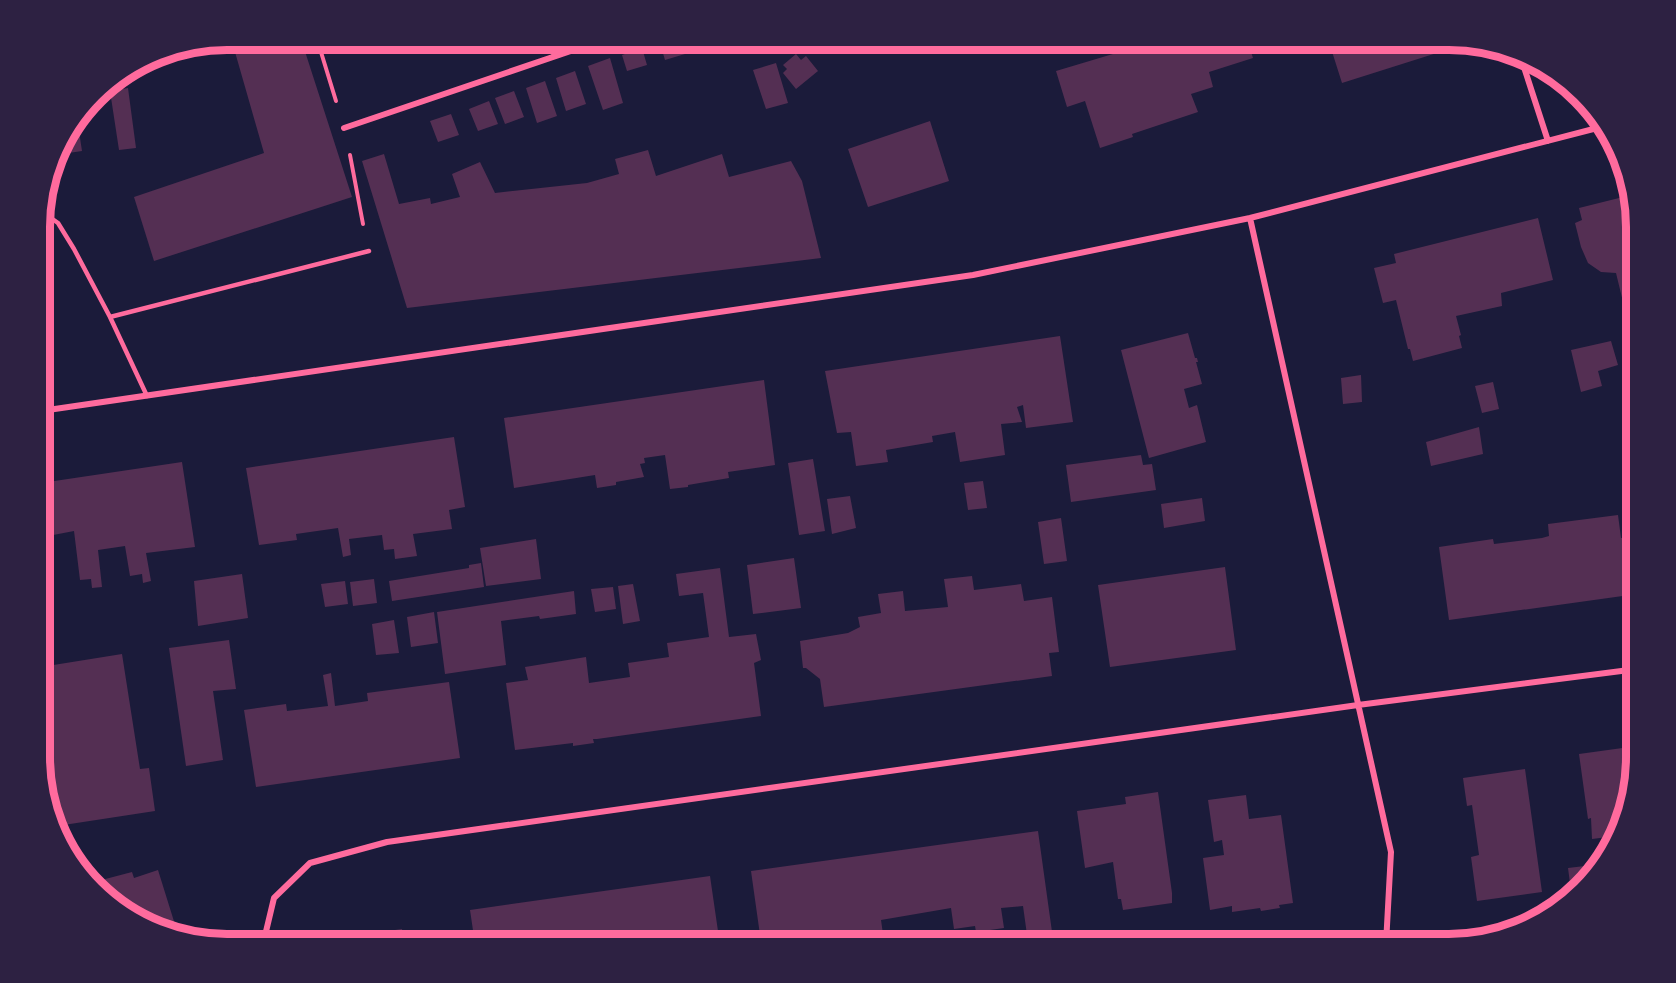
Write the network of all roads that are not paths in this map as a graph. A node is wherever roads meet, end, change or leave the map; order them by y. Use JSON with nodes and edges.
{"nodes":[{"id":1,"x":553,"y":50,"type":"edge"},
{"id":2,"x":573,"y":50,"type":"edge"},
{"id":3,"x":555,"y":56,"type":"junction"},
{"id":4,"x":1524,"y":66,"type":"edge"},
{"id":5,"x":344,"y":128,"type":"road end"},
{"id":6,"x":1596,"y":128,"type":"edge"},
{"id":7,"x":1548,"y":141,"type":"junction"},
{"id":8,"x":50,"y":218,"type":"edge"},
{"id":9,"x":1250,"y":218,"type":"junction"},
{"id":10,"x":369,"y":251,"type":"road end"},
{"id":11,"x":110,"y":317,"type":"junction"},
{"id":12,"x":147,"y":396,"type":"junction"},
{"id":13,"x":50,"y":410,"type":"edge"},
{"id":14,"x":1626,"y":670,"type":"edge"},
{"id":15,"x":1358,"y":705,"type":"junction"},
{"id":16,"x":1387,"y":933,"type":"edge"},
{"id":17,"x":265,"y":934,"type":"edge"}],
"edges":[{"from":1,"to":3,"type":"street"},
{"from":2,"to":3,"type":"street"},
{"from":3,"to":5,"type":"street"},
{"from":4,"to":7,"type":"street"},
{"from":6,"to":7,"type":"street"},
{"from":7,"to":9,"type":"street"},
{"from":8,"to":11,"type":"lane"},
{"from":9,"to":12,"type":"street"},
{"from":9,"to":15,"type":"street"},
{"from":10,"to":11,"type":"lane"},
{"from":11,"to":12,"type":"lane"},
{"from":12,"to":13,"type":"street"},
{"from":14,"to":15,"type":"street"},
{"from":15,"to":16,"type":"street"},
{"from":15,"to":17,"type":"street"}]}
